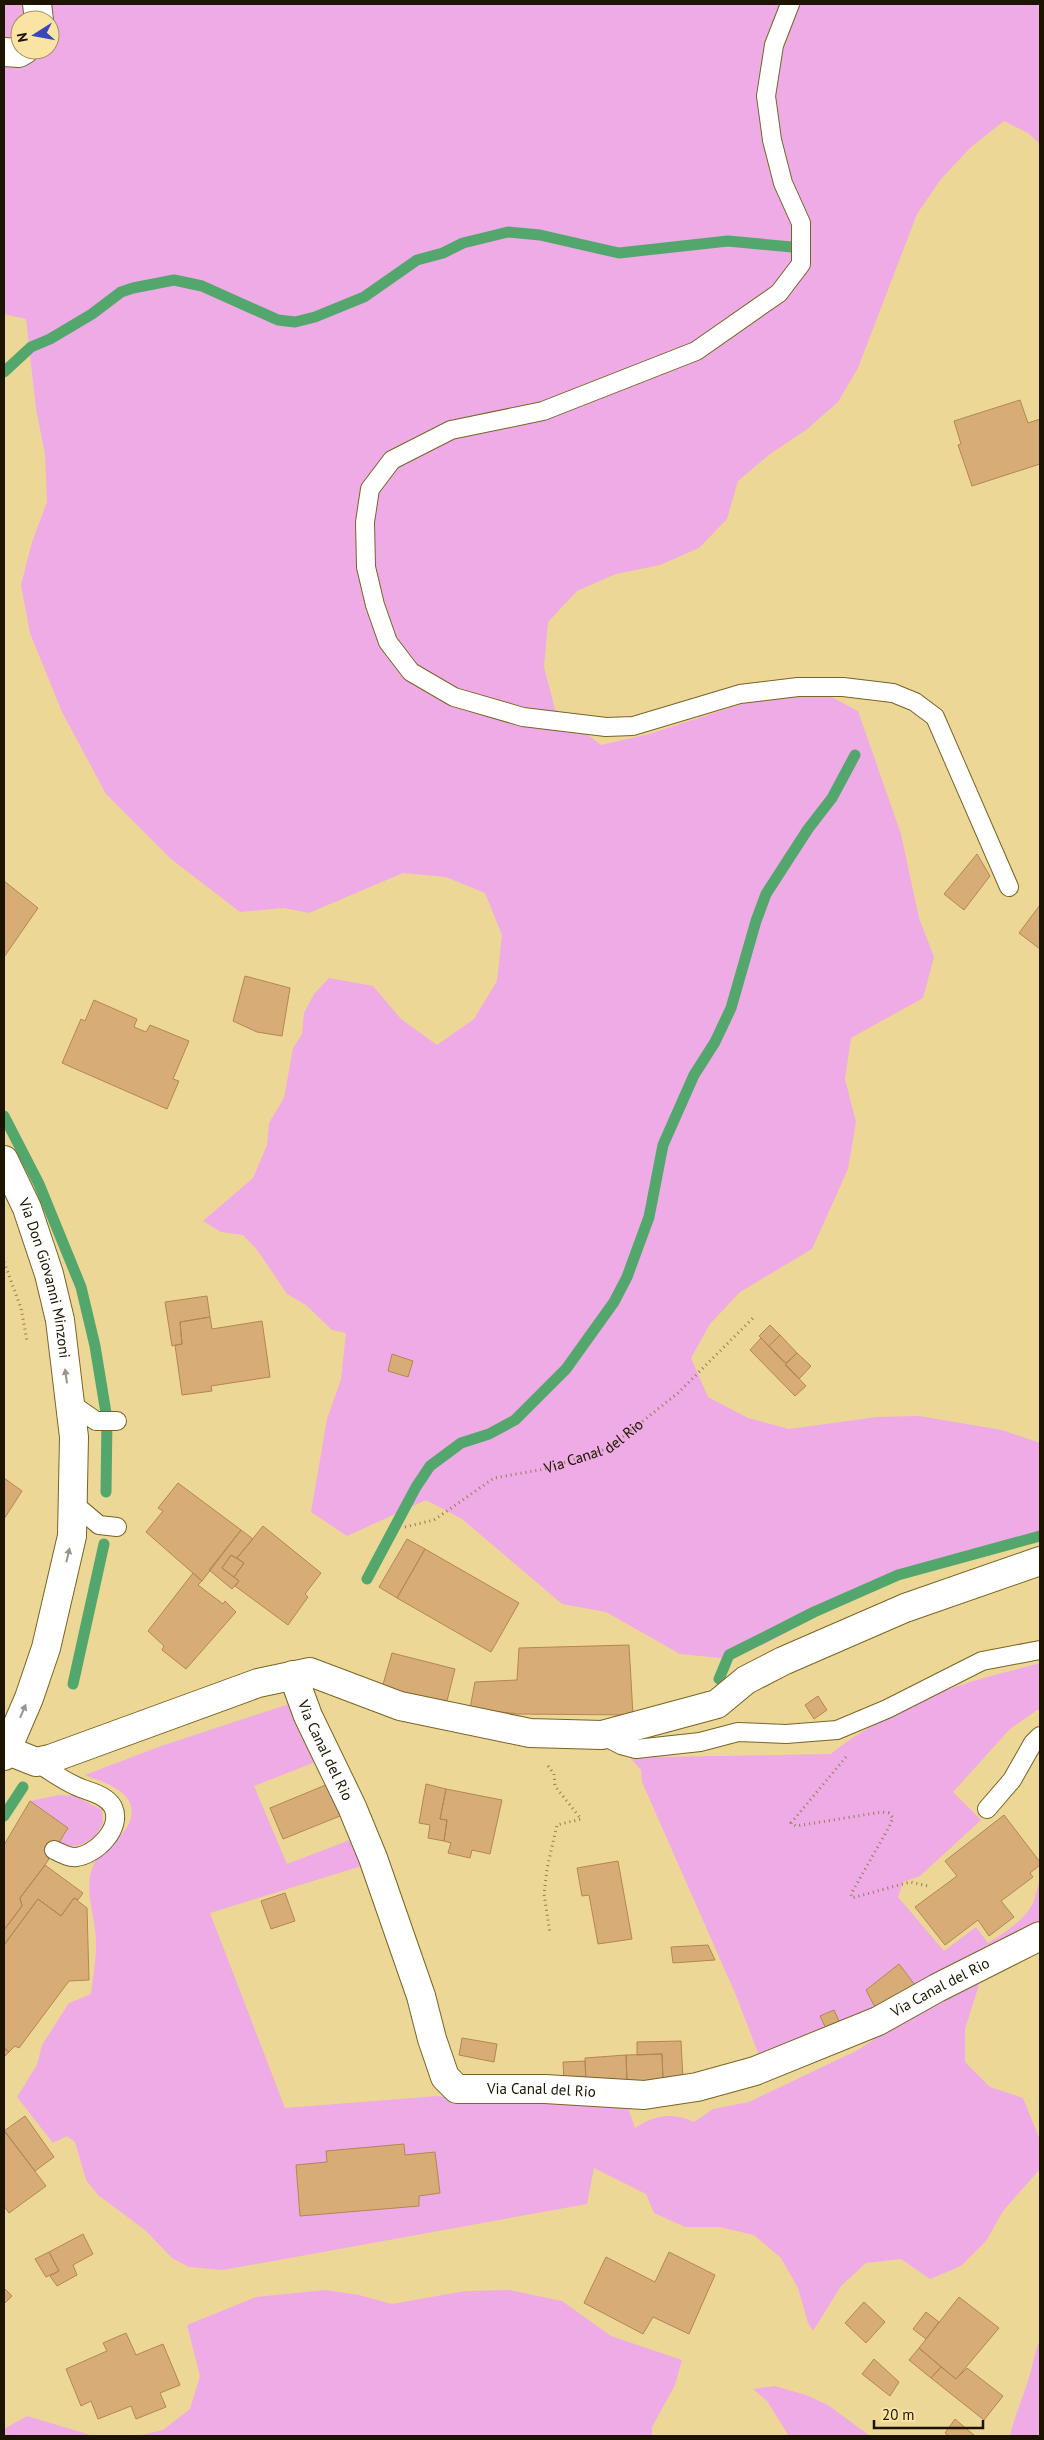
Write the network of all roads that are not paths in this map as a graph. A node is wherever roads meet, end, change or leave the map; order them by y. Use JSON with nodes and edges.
{"nodes":[{"id":1,"x":790,"y":4,"type":"edge"},
{"id":2,"x":1009,"y":887,"type":"dead end"},
{"id":3,"x":4,"y":1160,"type":"edge"},
{"id":4,"x":70,"y":1403,"type":"junction"},
{"id":5,"x":117,"y":1421,"type":"dead end"},
{"id":6,"x":73,"y":1503,"type":"junction"},
{"id":7,"x":117,"y":1527,"type":"dead end"},
{"id":8,"x":1040,"y":1561,"type":"edge"},
{"id":9,"x":1040,"y":1650,"type":"edge"},
{"id":10,"x":293,"y":1675,"type":"junction"},
{"id":11,"x":602,"y":1734,"type":"junction"},
{"id":12,"x":1040,"y":1736,"type":"edge"},
{"id":13,"x":5,"y":1753,"type":"edge"},
{"id":14,"x":43,"y":1760,"type":"junction"},
{"id":15,"x":987,"y":1810,"type":"dead end"},
{"id":16,"x":54,"y":1850,"type":"dead end"},
{"id":17,"x":1040,"y":1936,"type":"edge"}],
"edges":[{"from":1,"to":2,"type":"lane"},
{"from":4,"to":3,"type":"street","name":"Via Don Giovanni Minzoni","one_way":true},
{"from":4,"to":5,"type":"lane"},
{"from":4,"to":6,"type":"street","name":"Via Don Giovanni Minzoni"},
{"from":6,"to":7,"type":"lane"},
{"from":13,"to":6,"type":"street","name":"Via Don Giovanni Minzoni","one_way":true},
{"from":8,"to":11,"type":"street"},
{"from":9,"to":11,"type":"lane"},
{"from":10,"to":11,"type":"street"},
{"from":10,"to":14,"type":"street"},
{"from":10,"to":17,"type":"street","name":"Via Canal del Rio"},
{"from":12,"to":15,"type":"lane"},
{"from":13,"to":14,"type":"street"},
{"from":14,"to":16,"type":"lane"}]}
